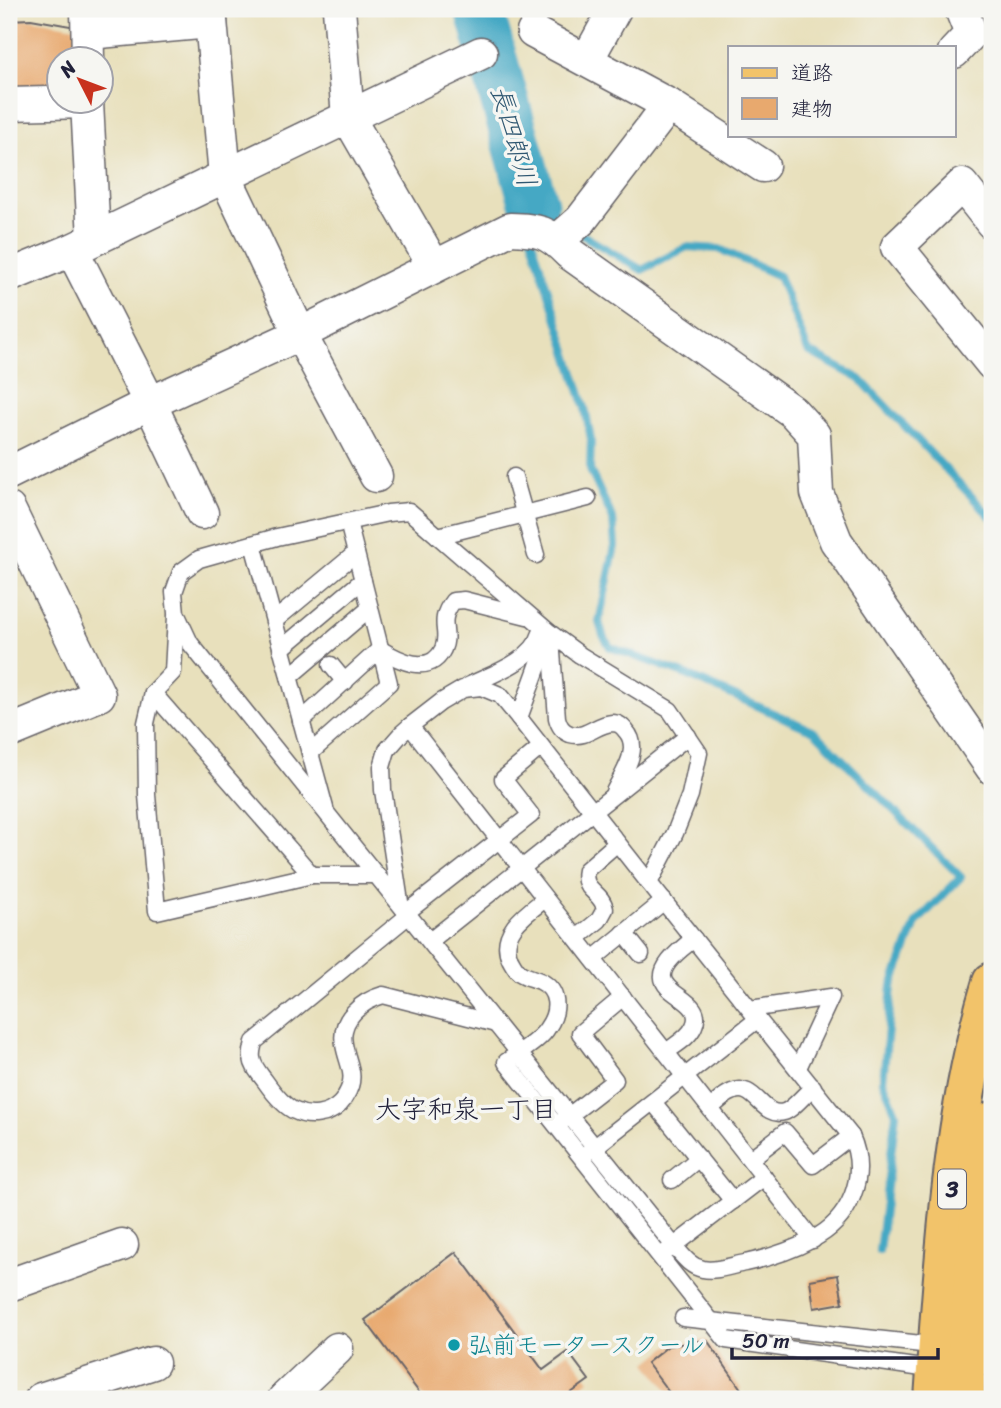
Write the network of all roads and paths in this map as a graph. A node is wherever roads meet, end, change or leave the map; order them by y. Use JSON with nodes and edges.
{"nodes":[{"id":1,"x":339,"y":9,"type":"edge"},
{"id":2,"x":614,"y":9,"type":"edge"},
{"id":3,"x":961,"y":9,"type":"edge"},
{"id":4,"x":211,"y":16,"type":"edge"},
{"id":5,"x":533,"y":32,"type":"dead end"},
{"id":6,"x":88,"y":34,"type":"edge"},
{"id":7,"x":956,"y":50,"type":"edge"},
{"id":8,"x":481,"y":53,"type":"dead end"},
{"id":9,"x":587,"y":60,"type":"junction"},
{"id":10,"x":46,"y":103,"type":"edge"},
{"id":11,"x":9,"y":104,"type":"edge"},
{"id":12,"x":669,"y":105,"type":"junction"},
{"id":13,"x":87,"y":116,"type":"edge"},
{"id":14,"x":348,"y":117,"type":"junction"},
{"id":15,"x":763,"y":166,"type":"dead end"},
{"id":16,"x":225,"y":176,"type":"junction"},
{"id":17,"x":992,"y":223,"type":"edge"},
{"id":18,"x":550,"y":231,"type":"junction"},
{"id":19,"x":83,"y":245,"type":"junction"},
{"id":20,"x":434,"y":267,"type":"junction"},
{"id":21,"x":9,"y":276,"type":"edge"},
{"id":22,"x":300,"y":334,"type":"junction"},
{"id":23,"x":992,"y":363,"type":"edge"},
{"id":24,"x":150,"y":403,"type":"junction"},
{"id":25,"x":9,"y":473,"type":"edge"},
{"id":26,"x":376,"y":476,"type":"dead end"},
{"id":27,"x":514,"y":477,"type":"dead end"},
{"id":28,"x":587,"y":498,"type":"dead end"},
{"id":29,"x":9,"y":509,"type":"edge"},
{"id":30,"x":202,"y":513,"type":"dead end"},
{"id":31,"x":525,"y":514,"type":"junction"},
{"id":32,"x":348,"y":522,"type":"junction"},
{"id":33,"x":438,"y":536,"type":"junction"},
{"id":34,"x":253,"y":544,"type":"junction"},
{"id":35,"x":356,"y":553,"type":"junction"},
{"id":36,"x":536,"y":555,"type":"dead end"},
{"id":37,"x":363,"y":580,"type":"junction"},
{"id":38,"x":370,"y":608,"type":"junction"},
{"id":39,"x":176,"y":613,"type":"junction"},
{"id":40,"x":274,"y":621,"type":"junction"},
{"id":41,"x":541,"y":625,"type":"junction"},
{"id":42,"x":281,"y":649,"type":"junction"},
{"id":43,"x":380,"y":649,"type":"junction"},
{"id":44,"x":331,"y":665,"type":"dead end"},
{"id":45,"x":289,"y":677,"type":"junction"},
{"id":46,"x":345,"y":682,"type":"junction"},
{"id":47,"x":463,"y":689,"type":"junction"},
{"id":48,"x":153,"y":693,"type":"junction"},
{"id":49,"x":519,"y":718,"type":"junction"},
{"id":50,"x":301,"y":721,"type":"junction"},
{"id":51,"x":410,"y":726,"type":"junction"},
{"id":52,"x":9,"y":732,"type":"edge"},
{"id":53,"x":688,"y":736,"type":"junction"},
{"id":54,"x":541,"y":747,"type":"junction"},
{"id":55,"x":310,"y":753,"type":"junction"},
{"id":56,"x":992,"y":768,"type":"edge"},
{"id":57,"x":612,"y":797,"type":"junction"},
{"id":58,"x":592,"y":813,"type":"junction"},
{"id":59,"x":326,"y":814,"type":"junction"},
{"id":60,"x":499,"y":840,"type":"junction"},
{"id":61,"x":617,"y":843,"type":"junction"},
{"id":62,"x":522,"y":869,"type":"junction"},
{"id":63,"x":312,"y":875,"type":"junction"},
{"id":64,"x":377,"y":875,"type":"junction"},
{"id":65,"x":649,"y":883,"type":"junction"},
{"id":66,"x":545,"y":899,"type":"junction"},
{"id":67,"x":664,"y":901,"type":"junction"},
{"id":68,"x":405,"y":911,"type":"junction"},
{"id":69,"x":624,"y":933,"type":"junction"},
{"id":70,"x":577,"y":938,"type":"junction"},
{"id":71,"x":694,"y":939,"type":"junction"},
{"id":72,"x":430,"y":941,"type":"junction"},
{"id":73,"x":641,"y":954,"type":"dead end"},
{"id":74,"x":593,"y":959,"type":"junction"},
{"id":75,"x":992,"y":982,"type":"edge"},
{"id":76,"x":623,"y":997,"type":"junction"},
{"id":77,"x":754,"y":1014,"type":"junction"},
{"id":78,"x":496,"y":1024,"type":"junction"},
{"id":79,"x":519,"y":1052,"type":"junction"},
{"id":80,"x":666,"y":1052,"type":"junction"},
{"id":81,"x":798,"y":1068,"type":"junction"},
{"id":82,"x":685,"y":1077,"type":"junction"},
{"id":83,"x":813,"y":1087,"type":"junction"},
{"id":84,"x":653,"y":1102,"type":"junction"},
{"id":85,"x":710,"y":1108,"type":"junction"},
{"id":86,"x":563,"y":1120,"type":"junction"},
{"id":87,"x":992,"y":1121,"type":"edge"},
{"id":88,"x":850,"y":1136,"type":"junction"},
{"id":89,"x":588,"y":1152,"type":"junction"},
{"id":90,"x":699,"y":1158,"type":"junction"},
{"id":91,"x":750,"y":1159,"type":"junction"},
{"id":92,"x":764,"y":1177,"type":"junction"},
{"id":93,"x":672,"y":1180,"type":"dead end"},
{"id":94,"x":733,"y":1200,"type":"junction"},
{"id":95,"x":813,"y":1240,"type":"junction"},
{"id":96,"x":122,"y":1245,"type":"dead end"},
{"id":97,"x":674,"y":1246,"type":"junction"},
{"id":98,"x":660,"y":1256,"type":"junction"},
{"id":99,"x":9,"y":1285,"type":"edge"},
{"id":100,"x":683,"y":1318,"type":"dead end"},
{"id":101,"x":711,"y":1321,"type":"junction"},
{"id":102,"x":337,"y":1349,"type":"dead end"},
{"id":103,"x":153,"y":1363,"type":"dead end"},
{"id":104,"x":951,"y":1373,"type":"edge"},
{"id":105,"x":41,"y":1399,"type":"edge"},
{"id":106,"x":284,"y":1399,"type":"edge"}],
"edges":[{"from":1,"to":14,"type":"street"},
{"from":2,"to":9,"type":"street"},
{"from":3,"to":7,"type":"street"},
{"from":4,"to":6,"type":"street"},
{"from":4,"to":16,"type":"street"},
{"from":5,"to":9,"type":"street"},
{"from":8,"to":14,"type":"street"},
{"from":9,"to":12,"type":"street"},
{"from":10,"to":11,"type":"street"},
{"from":12,"to":15,"type":"street"},
{"from":12,"to":18,"type":"street"},
{"from":13,"to":19,"type":"street"},
{"from":14,"to":16,"type":"street"},
{"from":14,"to":20,"type":"street"},
{"from":16,"to":19,"type":"street"},
{"from":16,"to":22,"type":"street"},
{"from":17,"to":23,"type":"street"},
{"from":18,"to":20,"type":"street"},
{"from":18,"to":56,"type":"street"},
{"from":19,"to":21,"type":"street"},
{"from":19,"to":24,"type":"street"},
{"from":20,"to":22,"type":"street"},
{"from":22,"to":24,"type":"street"},
{"from":22,"to":26,"type":"street"},
{"from":24,"to":25,"type":"street"},
{"from":24,"to":30,"type":"street"},
{"from":27,"to":31,"type":"lane"},
{"from":28,"to":31,"type":"lane"},
{"from":29,"to":52,"type":"street"},
{"from":31,"to":33,"type":"lane"},
{"from":31,"to":36,"type":"lane"},
{"from":32,"to":33,"type":"lane"},
{"from":32,"to":34,"type":"lane"},
{"from":32,"to":35,"type":"lane"},
{"from":33,"to":41,"type":"lane"},
{"from":34,"to":39,"type":"lane"},
{"from":34,"to":40,"type":"lane"},
{"from":35,"to":37,"type":"lane"},
{"from":35,"to":40,"type":"lane"},
{"from":37,"to":38,"type":"lane"},
{"from":37,"to":42,"type":"lane"},
{"from":38,"to":43,"type":"lane"},
{"from":38,"to":45,"type":"lane"},
{"from":39,"to":48,"type":"lane"},
{"from":39,"to":59,"type":"lane"},
{"from":40,"to":42,"type":"lane"},
{"from":41,"to":43,"type":"lane"},
{"from":41,"to":47,"type":"lane"},
{"from":41,"to":49,"type":"lane"},
{"from":41,"to":53,"type":"lane"},
{"from":41,"to":57,"type":"lane"},
{"from":42,"to":45,"type":"lane"},
{"from":43,"to":46,"type":"lane"},
{"from":43,"to":55,"type":"lane"},
{"from":44,"to":46,"type":"lane"},
{"from":45,"to":50,"type":"lane"},
{"from":46,"to":50,"type":"lane"},
{"from":47,"to":49,"type":"lane"},
{"from":47,"to":51,"type":"lane"},
{"from":48,"to":63,"type":"lane"},
{"from":48,"to":63,"type":"lane"},
{"from":49,"to":54,"type":"lane"},
{"from":50,"to":55,"type":"lane"},
{"from":51,"to":60,"type":"lane"},
{"from":51,"to":68,"type":"lane"},
{"from":53,"to":57,"type":"lane"},
{"from":53,"to":65,"type":"lane"},
{"from":54,"to":58,"type":"lane"},
{"from":54,"to":60,"type":"lane"},
{"from":55,"to":59,"type":"lane"},
{"from":57,"to":58,"type":"lane"},
{"from":58,"to":61,"type":"lane"},
{"from":58,"to":62,"type":"lane"},
{"from":59,"to":64,"type":"lane"},
{"from":60,"to":62,"type":"lane"},
{"from":60,"to":68,"type":"lane"},
{"from":61,"to":65,"type":"lane"},
{"from":61,"to":70,"type":"lane"},
{"from":62,"to":66,"type":"lane"},
{"from":62,"to":72,"type":"lane"},
{"from":63,"to":64,"type":"lane"},
{"from":64,"to":68,"type":"lane"},
{"from":65,"to":67,"type":"lane"},
{"from":66,"to":70,"type":"lane"},
{"from":66,"to":79,"type":"lane"},
{"from":67,"to":69,"type":"lane"},
{"from":67,"to":71,"type":"lane"},
{"from":68,"to":72,"type":"lane"},
{"from":68,"to":78,"type":"lane"},
{"from":69,"to":73,"type":"lane"},
{"from":69,"to":74,"type":"lane"},
{"from":70,"to":74,"type":"lane"},
{"from":71,"to":77,"type":"lane"},
{"from":71,"to":80,"type":"lane"},
{"from":72,"to":78,"type":"lane"},
{"from":74,"to":76,"type":"lane"},
{"from":75,"to":104,"type":"main road","number":"3"},
{"from":76,"to":80,"type":"lane"},
{"from":76,"to":86,"type":"lane"},
{"from":77,"to":81,"type":"lane"},
{"from":77,"to":81,"type":"lane"},
{"from":77,"to":82,"type":"lane"},
{"from":78,"to":79,"type":"lane"},
{"from":79,"to":86,"type":"lane"},
{"from":80,"to":82,"type":"lane"},
{"from":81,"to":83,"type":"lane"},
{"from":82,"to":84,"type":"lane"},
{"from":82,"to":85,"type":"lane"},
{"from":83,"to":85,"type":"lane"},
{"from":83,"to":88,"type":"lane"},
{"from":84,"to":89,"type":"lane"},
{"from":84,"to":90,"type":"lane"},
{"from":85,"to":91,"type":"lane"},
{"from":86,"to":89,"type":"lane"},
{"from":87,"to":104,"type":"main road","number":"3"},
{"from":88,"to":91,"type":"lane"},
{"from":88,"to":95,"type":"lane"},
{"from":89,"to":97,"type":"lane"},
{"from":89,"to":98,"type":"lane"},
{"from":90,"to":93,"type":"lane"},
{"from":90,"to":94,"type":"lane"},
{"from":91,"to":92,"type":"lane"},
{"from":92,"to":94,"type":"lane"},
{"from":92,"to":95,"type":"lane"},
{"from":94,"to":97,"type":"lane"},
{"from":95,"to":97,"type":"lane"},
{"from":96,"to":99,"type":"street"},
{"from":97,"to":98,"type":"lane"},
{"from":98,"to":101,"type":"lane"},
{"from":100,"to":101,"type":"lane"},
{"from":101,"to":104,"type":"lane"},
{"from":101,"to":104,"type":"lane"},
{"from":102,"to":106,"type":"street"},
{"from":103,"to":105,"type":"street"}]}
